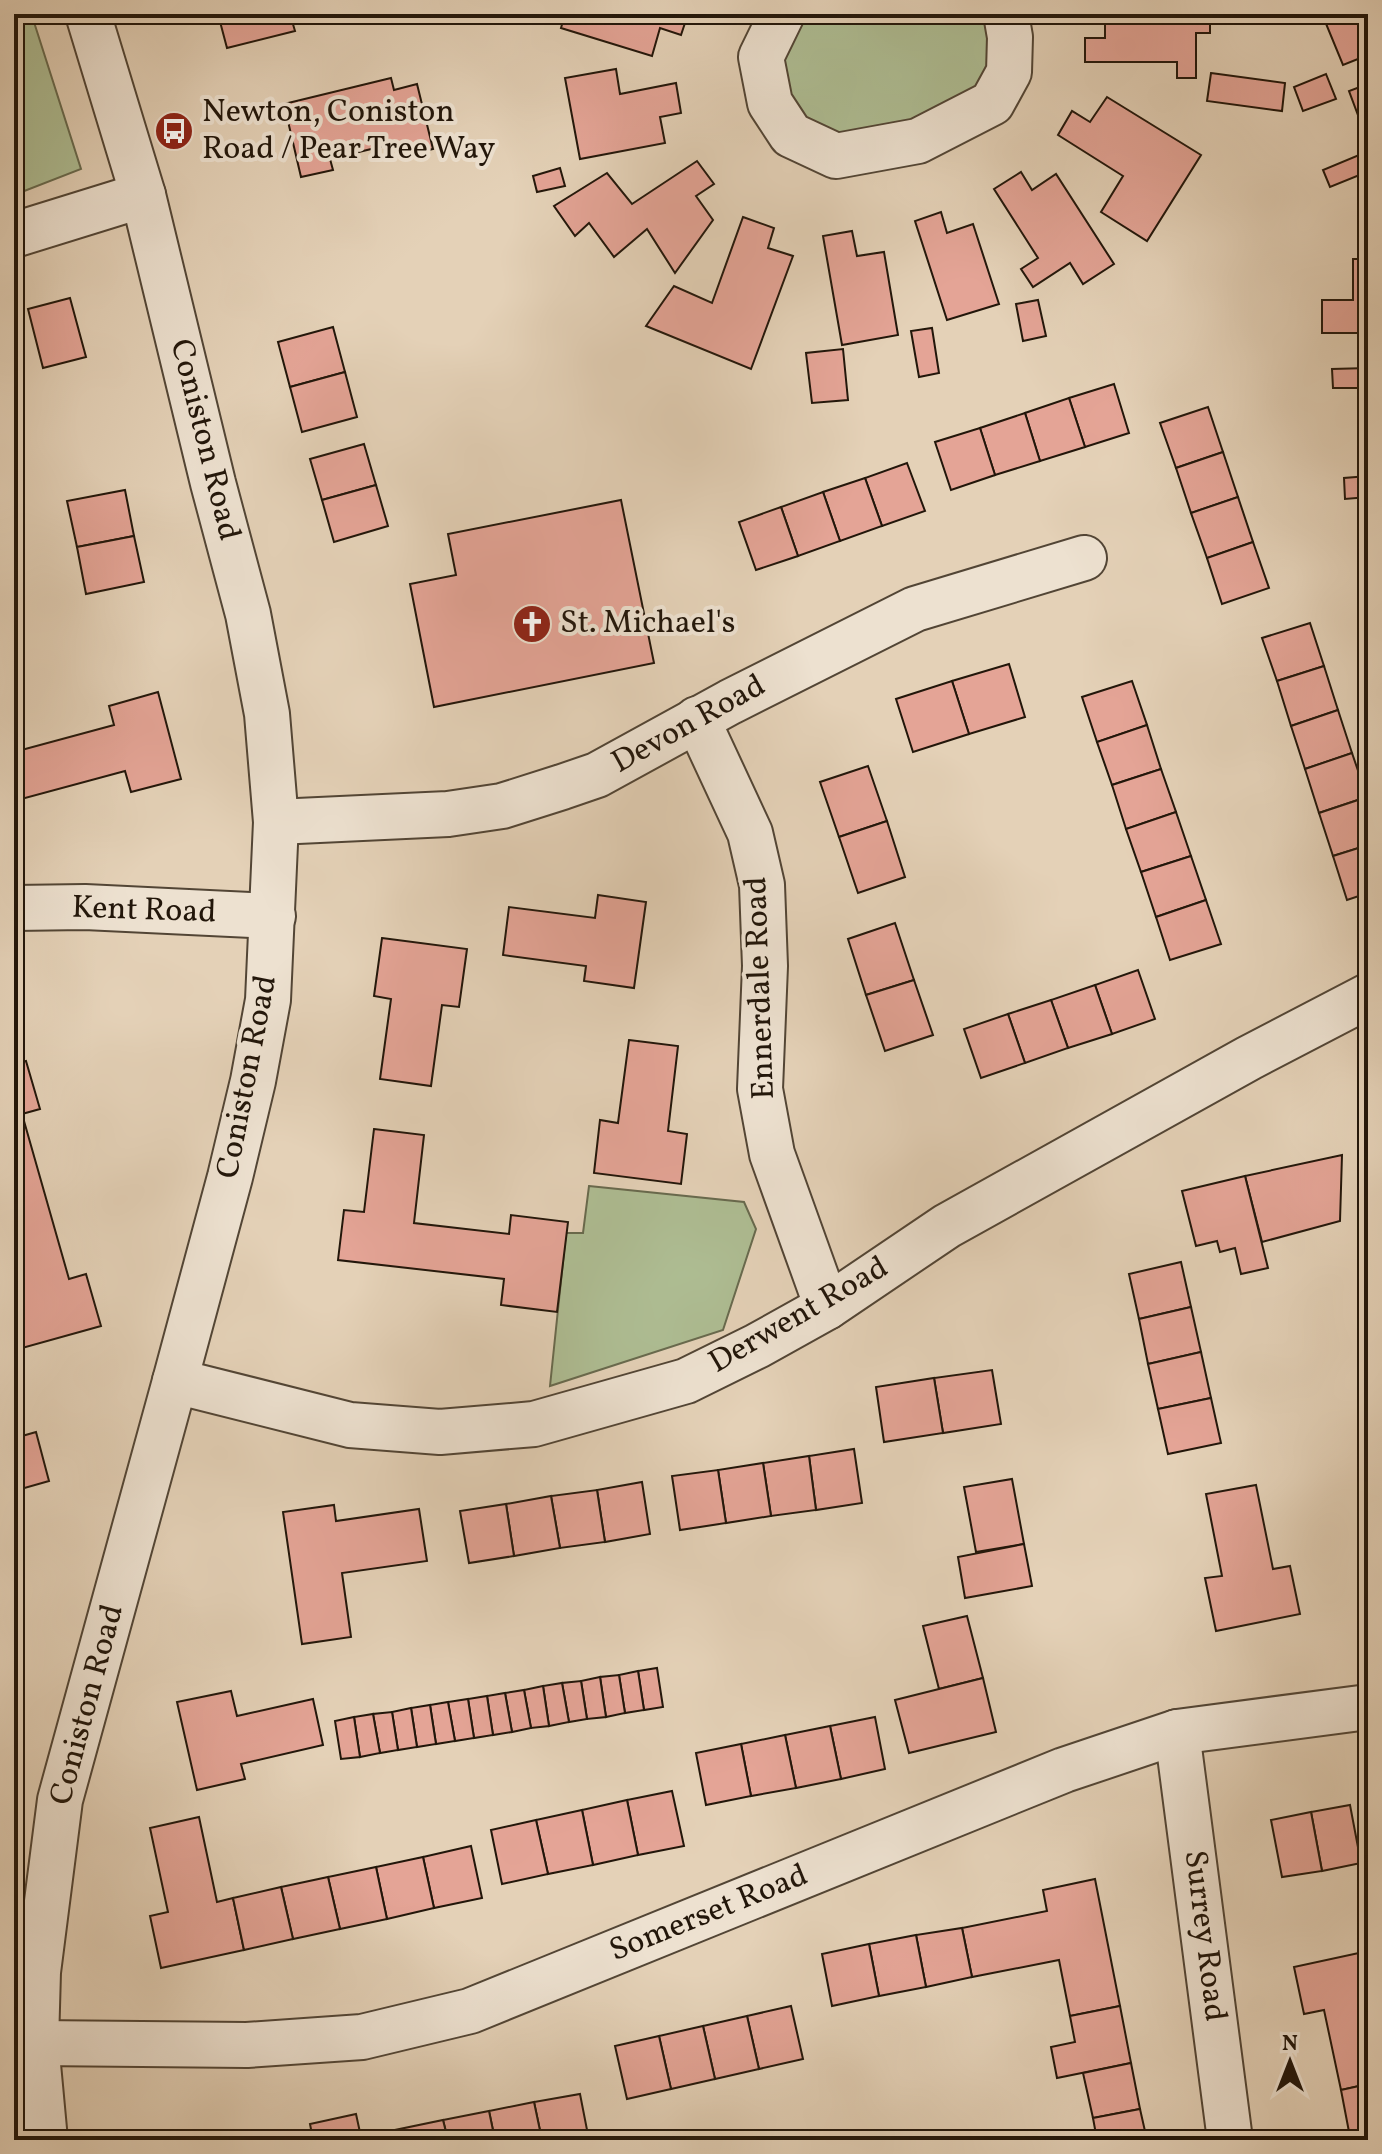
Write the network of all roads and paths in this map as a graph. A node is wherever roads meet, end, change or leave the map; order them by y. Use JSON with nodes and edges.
{"nodes":[{"id":1,"x":88,"y":14,"type":"edge"},
{"id":2,"x":782,"y":14,"type":"edge"},
{"id":3,"x":1006,"y":14,"type":"edge"},
{"id":4,"x":143,"y":195,"type":"junction"},
{"id":5,"x":14,"y":235,"type":"edge"},
{"id":6,"x":1084,"y":558,"type":"dead end"},
{"id":7,"x":697,"y":719,"type":"junction"},
{"id":8,"x":276,"y":822,"type":"junction"},
{"id":9,"x":14,"y":908,"type":"edge"},
{"id":10,"x":273,"y":916,"type":"junction"},
{"id":11,"x":1368,"y":996,"type":"edge"},
{"id":12,"x":827,"y":1307,"type":"junction"},
{"id":13,"x":175,"y":1381,"type":"junction"},
{"id":14,"x":1368,"y":1707,"type":"edge"},
{"id":15,"x":1177,"y":1732,"type":"junction"},
{"id":16,"x":26,"y":1972,"type":"edge"},
{"id":17,"x":36,"y":2043,"type":"junction"},
{"id":18,"x":45,"y":2140,"type":"edge"},
{"id":19,"x":1230,"y":2140,"type":"edge"}],
"edges":[{"from":1,"to":4,"type":"street","name":"Coniston Road"},
{"from":2,"to":3,"type":"street"},
{"from":4,"to":5,"type":"street"},
{"from":4,"to":8,"type":"street","name":"Coniston Road"},
{"from":6,"to":7,"type":"street","name":"Devon Road"},
{"from":7,"to":8,"type":"street","name":"Devon Road"},
{"from":7,"to":12,"type":"street","name":"Ennerdale Road"},
{"from":8,"to":10,"type":"street","name":"Coniston Road"},
{"from":9,"to":10,"type":"street","name":"Kent Road"},
{"from":10,"to":13,"type":"street","name":"Coniston Road"},
{"from":11,"to":12,"type":"street","name":"Derwent Road"},
{"from":12,"to":13,"type":"street","name":"Derwent Road"},
{"from":13,"to":16,"type":"street","name":"Coniston Road"},
{"from":14,"to":15,"type":"street","name":"Somerset Road"},
{"from":15,"to":17,"type":"street","name":"Somerset Road"},
{"from":15,"to":19,"type":"street","name":"Surrey Road"},
{"from":16,"to":17,"type":"street","name":"Coniston Road"},
{"from":17,"to":18,"type":"street","name":"Coniston Road"}]}
